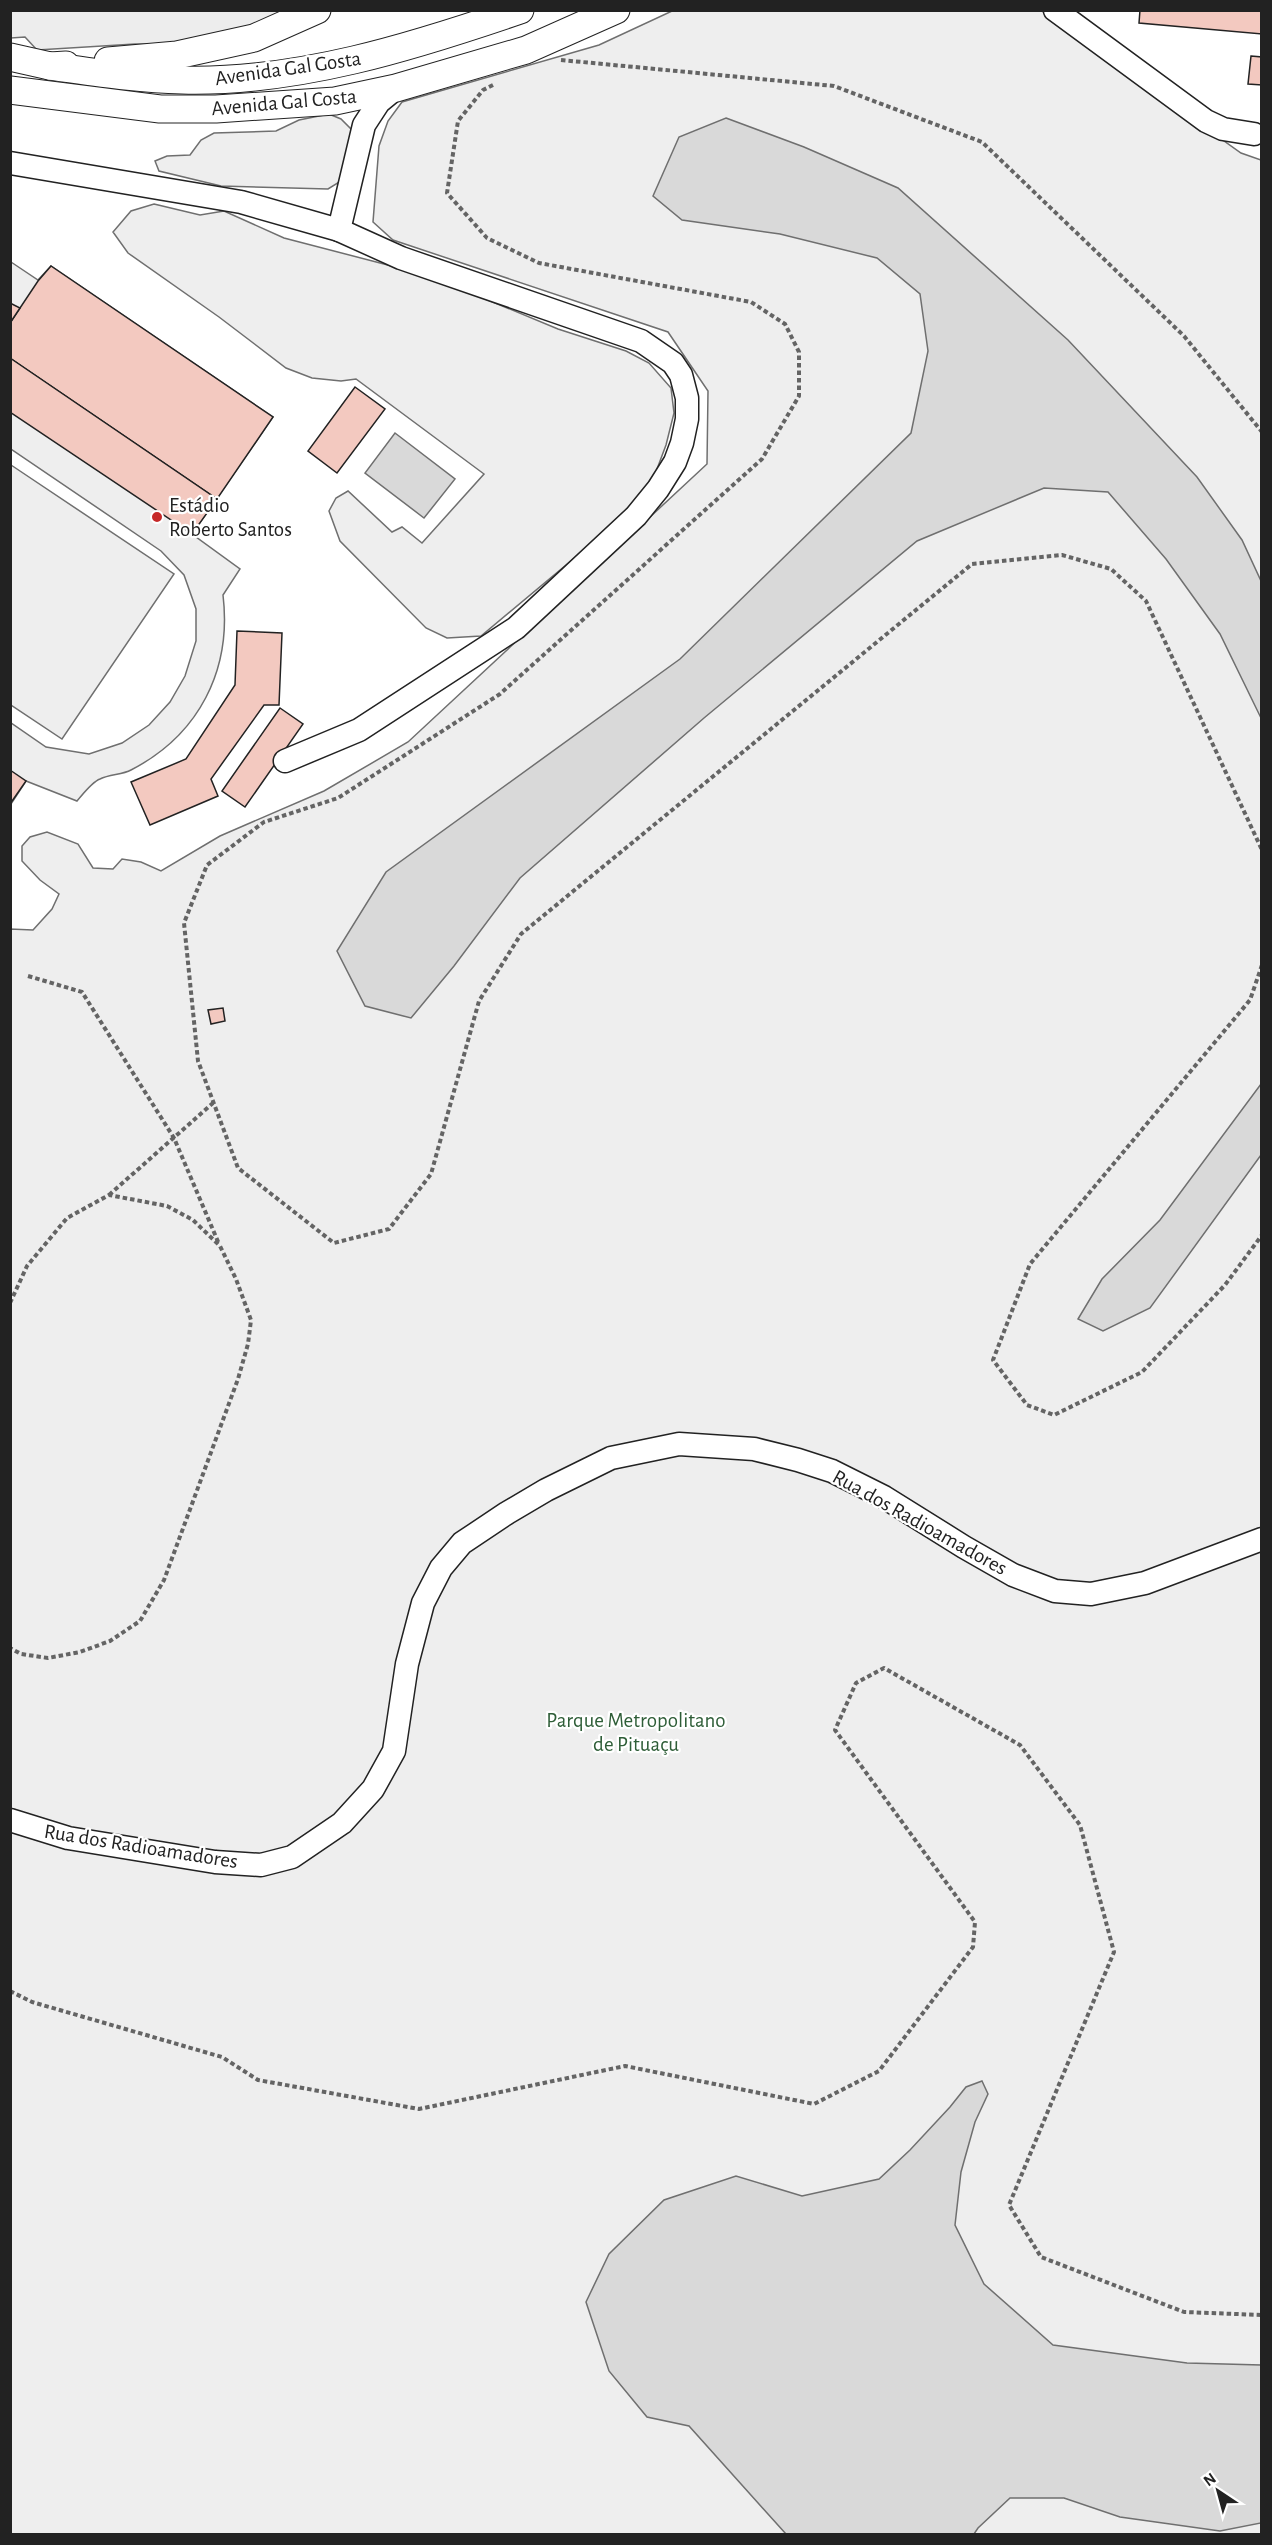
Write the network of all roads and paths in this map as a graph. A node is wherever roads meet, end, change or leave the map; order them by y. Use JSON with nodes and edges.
{"nodes":[{"id":1,"x":317,"y":10,"type":"edge"},
{"id":2,"x":520,"y":10,"type":"edge"},
{"id":3,"x":616,"y":10,"type":"edge"},
{"id":4,"x":1055,"y":10,"type":"edge"},
{"id":5,"x":10,"y":57,"type":"edge"},
{"id":6,"x":560,"y":60,"type":"dead end"},
{"id":7,"x":50,"y":66,"type":"junction"},
{"id":8,"x":501,"y":81,"type":"dead end"},
{"id":9,"x":396,"y":88,"type":"junction"},
{"id":10,"x":10,"y":90,"type":"edge"},
{"id":11,"x":335,"y":101,"type":"junction"},
{"id":12,"x":364,"y":125,"type":"junction"},
{"id":13,"x":1254,"y":134,"type":"dead end"},
{"id":14,"x":10,"y":163,"type":"edge"},
{"id":15,"x":339,"y":230,"type":"junction"},
{"id":16,"x":1262,"y":432,"type":"edge"},
{"id":17,"x":285,"y":761,"type":"dead end"},
{"id":18,"x":1262,"y":850,"type":"edge"},
{"id":19,"x":1262,"y":965,"type":"edge"},
{"id":20,"x":28,"y":976,"type":"dead end"},
{"id":21,"x":213,"y":1102,"type":"junction"},
{"id":22,"x":174,"y":1138,"type":"junction"},
{"id":23,"x":109,"y":1195,"type":"junction"},
{"id":24,"x":1262,"y":1235,"type":"edge"},
{"id":25,"x":220,"y":1246,"type":"junction"},
{"id":26,"x":10,"y":1303,"type":"edge"},
{"id":27,"x":1262,"y":1539,"type":"edge"},
{"id":28,"x":10,"y":1648,"type":"edge"},
{"id":29,"x":10,"y":1820,"type":"edge"},
{"id":30,"x":10,"y":1991,"type":"edge"},
{"id":31,"x":1262,"y":2315,"type":"edge"}],
"edges":[{"from":1,"to":7,"type":"main road"},
{"from":2,"to":7,"type":"main road","name":"Avenida Gal Gosta"},
{"from":3,"to":9,"type":"main road","name":"Avenida Gal Costa"},
{"from":4,"to":13,"type":"lane"},
{"from":5,"to":7,"type":"main road"},
{"from":6,"to":16,"type":"path"},
{"from":8,"to":21,"type":"path"},
{"from":9,"to":11,"type":"main road","name":"Avenida Gal Costa"},
{"from":9,"to":12,"type":"lane"},
{"from":10,"to":11,"type":"main road","name":"Avenida Gal Costa"},
{"from":11,"to":12,"type":"lane"},
{"from":12,"to":15,"type":"lane"},
{"from":14,"to":15,"type":"lane"},
{"from":15,"to":17,"type":"lane"},
{"from":18,"to":21,"type":"path"},
{"from":19,"to":24,"type":"path"},
{"from":20,"to":22,"type":"path"},
{"from":21,"to":22,"type":"path"},
{"from":22,"to":23,"type":"path"},
{"from":22,"to":25,"type":"path"},
{"from":23,"to":25,"type":"path"},
{"from":23,"to":26,"type":"path"},
{"from":25,"to":28,"type":"path"},
{"from":27,"to":29,"type":"lane","name":"Rua dos Radioamadores"},
{"from":30,"to":31,"type":"path"}]}
